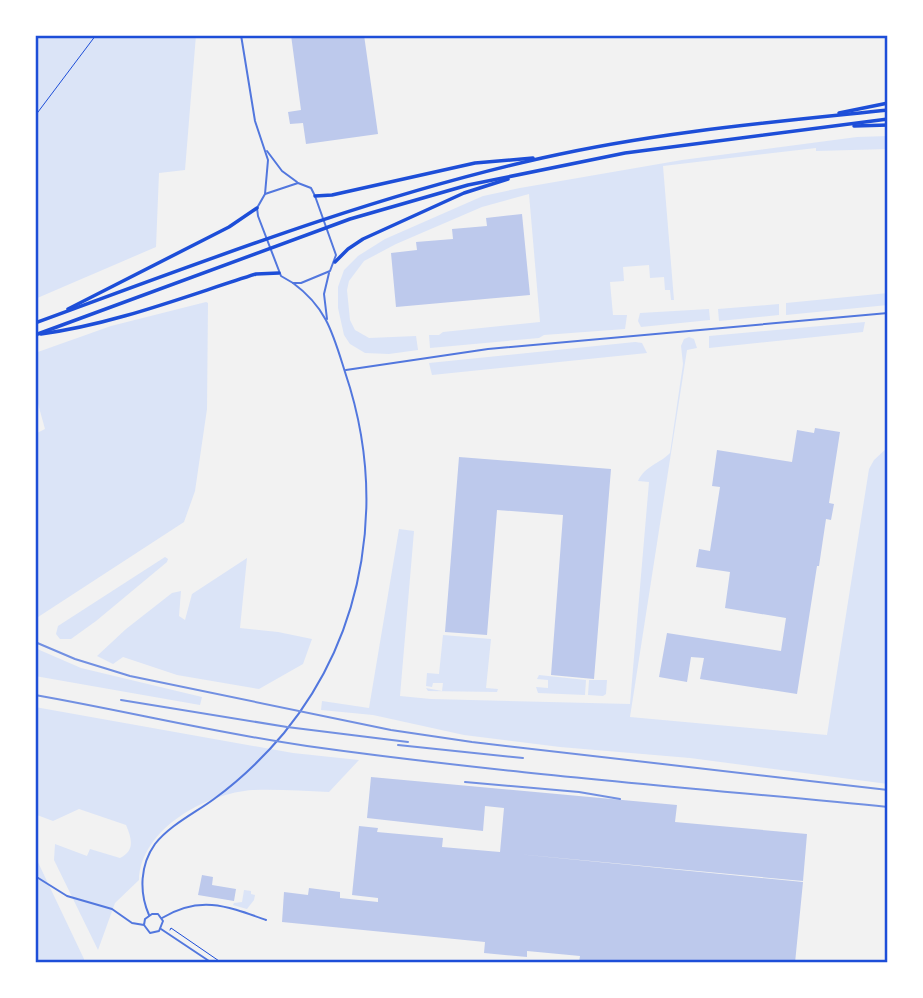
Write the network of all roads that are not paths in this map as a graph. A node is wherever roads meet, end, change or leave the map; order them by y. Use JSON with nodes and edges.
{"nodes":[{"id":1,"x":241,"y":35,"type":"edge"},
{"id":2,"x":888,"y":103,"type":"edge"},
{"id":3,"x":888,"y":110,"type":"edge"},
{"id":4,"x":801,"y":119,"type":"junction"},
{"id":5,"x":888,"y":122,"type":"edge"},
{"id":6,"x":266,"y":150,"type":"junction"},
{"id":7,"x":542,"y":158,"type":"junction"},
{"id":8,"x":529,"y":172,"type":"junction"},
{"id":9,"x":298,"y":183,"type":"junction"},
{"id":10,"x":265,"y":194,"type":"junction"},
{"id":11,"x":315,"y":196,"type":"junction"},
{"id":12,"x":257,"y":208,"type":"junction"},
{"id":13,"x":335,"y":262,"type":"junction"},
{"id":14,"x":330,"y":271,"type":"junction"},
{"id":15,"x":279,"y":273,"type":"junction"},
{"id":16,"x":293,"y":283,"type":"junction"},
{"id":17,"x":888,"y":313,"type":"edge"},
{"id":18,"x":50,"y":318,"type":"junction"},
{"id":19,"x":35,"y":323,"type":"edge"},
{"id":20,"x":328,"y":323,"type":"junction"},
{"id":21,"x":35,"y":335,"type":"edge"},
{"id":22,"x":345,"y":370,"type":"junction"},
{"id":23,"x":35,"y":876,"type":"edge"},
{"id":24,"x":149,"y":915,"type":"junction"},
{"id":25,"x":162,"y":918,"type":"junction"},
{"id":26,"x":266,"y":920,"type":"dead end"},
{"id":27,"x":144,"y":925,"type":"junction"},
{"id":28,"x":161,"y":929,"type":"junction"},
{"id":29,"x":212,"y":963,"type":"edge"}],
"edges":[{"from":1,"to":6,"type":"street"},
{"from":2,"to":4,"type":"highway"},
{"from":3,"to":4,"type":"highway"},
{"from":4,"to":7,"type":"highway"},
{"from":5,"to":8,"type":"highway"},
{"from":6,"to":9,"type":"street"},
{"from":6,"to":10,"type":"street"},
{"from":7,"to":11,"type":"highway"},
{"from":7,"to":18,"type":"highway"},
{"from":8,"to":13,"type":"highway"},
{"from":8,"to":21,"type":"highway"},
{"from":9,"to":10,"type":"street"},
{"from":9,"to":11,"type":"street"},
{"from":10,"to":12,"type":"street"},
{"from":11,"to":13,"type":"street"},
{"from":12,"to":15,"type":"street"},
{"from":12,"to":18,"type":"highway"},
{"from":13,"to":14,"type":"street"},
{"from":14,"to":16,"type":"street"},
{"from":14,"to":20,"type":"street"},
{"from":15,"to":16,"type":"street"},
{"from":15,"to":21,"type":"highway"},
{"from":16,"to":20,"type":"street"},
{"from":17,"to":22,"type":"street"},
{"from":18,"to":19,"type":"highway"},
{"from":20,"to":22,"type":"street"},
{"from":22,"to":24,"type":"street"},
{"from":23,"to":27,"type":"street"},
{"from":24,"to":25,"type":"street"},
{"from":24,"to":27,"type":"street"},
{"from":25,"to":26,"type":"street"},
{"from":25,"to":28,"type":"street"},
{"from":27,"to":28,"type":"street"},
{"from":28,"to":29,"type":"street"}]}
